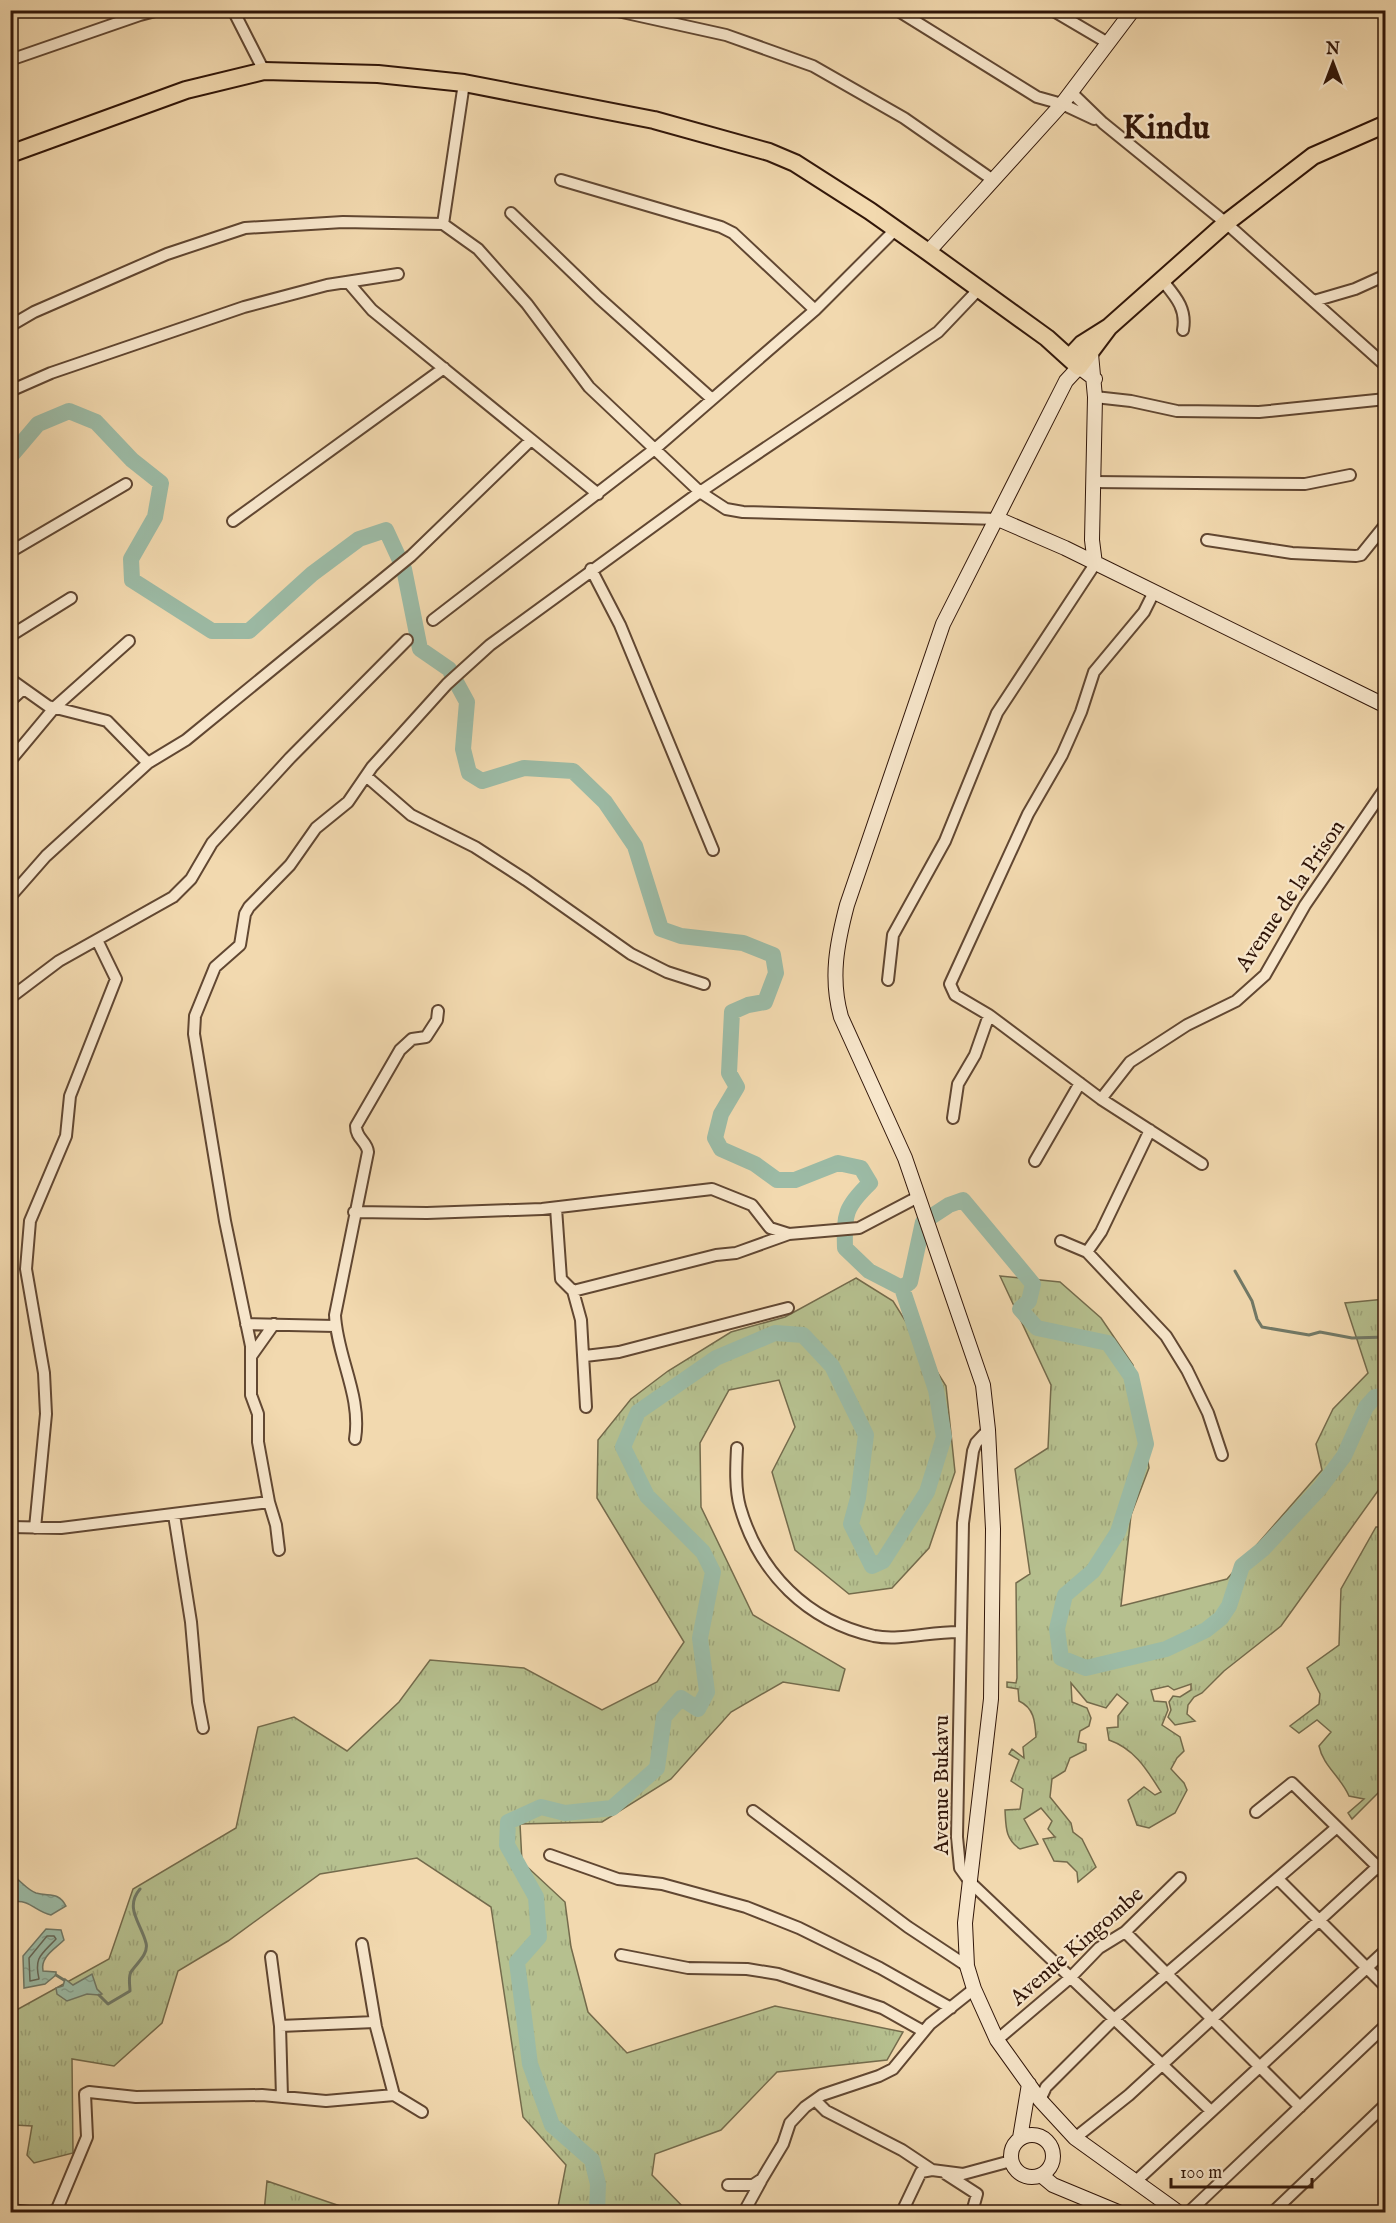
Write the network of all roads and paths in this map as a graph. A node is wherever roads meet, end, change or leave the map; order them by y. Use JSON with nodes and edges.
{"nodes":[{"id":1,"x":159,"y":10,"type":"edge"},
{"id":2,"x":233,"y":10,"type":"edge"},
{"id":3,"x":613,"y":10,"type":"edge"},
{"id":4,"x":897,"y":10,"type":"edge"},
{"id":5,"x":1052,"y":10,"type":"edge"},
{"id":6,"x":1130,"y":12,"type":"edge"},
{"id":7,"x":1108,"y":43,"type":"junction"},
{"id":8,"x":10,"y":60,"type":"edge"},
{"id":9,"x":264,"y":71,"type":"junction"},
{"id":10,"x":464,"y":84,"type":"junction"},
{"id":11,"x":1071,"y":92,"type":"junction"},
{"id":12,"x":1062,"y":104,"type":"junction"},
{"id":13,"x":1103,"y":123,"type":"junction"},
{"id":14,"x":1386,"y":124,"type":"edge"},
{"id":15,"x":10,"y":154,"type":"edge"},
{"id":16,"x":561,"y":180,"type":"dead end"},
{"id":17,"x":993,"y":180,"type":"junction"},
{"id":18,"x":511,"y":213,"type":"dead end"},
{"id":19,"x":1226,"y":223,"type":"junction"},
{"id":20,"x":443,"y":224,"type":"junction"},
{"id":21,"x":896,"y":229,"type":"junction"},
{"id":22,"x":928,"y":252,"type":"junction"},
{"id":23,"x":398,"y":274,"type":"dead end"},
{"id":24,"x":1386,"y":275,"type":"edge"},
{"id":25,"x":1162,"y":280,"type":"junction"},
{"id":26,"x":348,"y":282,"type":"junction"},
{"id":27,"x":978,"y":290,"type":"junction"},
{"id":28,"x":1314,"y":302,"type":"junction"},
{"id":29,"x":814,"y":310,"type":"junction"},
{"id":30,"x":10,"y":327,"type":"edge"},
{"id":31,"x":1183,"y":330,"type":"dead end"},
{"id":32,"x":1047,"y":339,"type":"junction"},
{"id":33,"x":1087,"y":349,"type":"junction"},
{"id":34,"x":1074,"y":363,"type":"junction"},
{"id":35,"x":1386,"y":366,"type":"edge"},
{"id":36,"x":444,"y":368,"type":"junction"},
{"id":37,"x":1095,"y":379,"type":"junction"},
{"id":38,"x":10,"y":391,"type":"edge"},
{"id":39,"x":1095,"y":398,"type":"junction"},
{"id":40,"x":712,"y":399,"type":"junction"},
{"id":41,"x":1386,"y":399,"type":"edge"},
{"id":42,"x":531,"y":440,"type":"junction"},
{"id":43,"x":656,"y":448,"type":"junction"},
{"id":44,"x":1350,"y":475,"type":"dead end"},
{"id":45,"x":1093,"y":482,"type":"junction"},
{"id":46,"x":126,"y":484,"type":"dead end"},
{"id":47,"x":700,"y":492,"type":"junction"},
{"id":48,"x":598,"y":494,"type":"junction"},
{"id":49,"x":998,"y":519,"type":"junction"},
{"id":50,"x":233,"y":522,"type":"dead end"},
{"id":51,"x":1386,"y":524,"type":"edge"},
{"id":52,"x":1207,"y":540,"type":"dead end"},
{"id":53,"x":10,"y":552,"type":"edge"},
{"id":54,"x":1095,"y":564,"type":"junction"},
{"id":55,"x":591,"y":569,"type":"junction"},
{"id":56,"x":1154,"y":592,"type":"junction"},
{"id":57,"x":71,"y":598,"type":"dead end"},
{"id":58,"x":433,"y":620,"type":"dead end"},
{"id":59,"x":10,"y":636,"type":"edge"},
{"id":60,"x":129,"y":640,"type":"dead end"},
{"id":61,"x":407,"y":640,"type":"dead end"},
{"id":62,"x":10,"y":679,"type":"edge"},
{"id":63,"x":22,"y":690,"type":"junction"},
{"id":64,"x":10,"y":700,"type":"edge"},
{"id":65,"x":1386,"y":706,"type":"edge"},
{"id":66,"x":55,"y":707,"type":"junction"},
{"id":67,"x":10,"y":761,"type":"edge"},
{"id":68,"x":148,"y":763,"type":"junction"},
{"id":69,"x":366,"y":777,"type":"junction"},
{"id":70,"x":1386,"y":787,"type":"edge"},
{"id":71,"x":713,"y":850,"type":"dead end"},
{"id":72,"x":10,"y":897,"type":"edge"},
{"id":73,"x":97,"y":940,"type":"junction"},
{"id":74,"x":888,"y":980,"type":"dead end"},
{"id":75,"x":704,"y":984,"type":"dead end"},
{"id":76,"x":10,"y":998,"type":"edge"},
{"id":77,"x":438,"y":1011,"type":"dead end"},
{"id":78,"x":989,"y":1015,"type":"junction"},
{"id":79,"x":1080,"y":1083,"type":"junction"},
{"id":80,"x":1101,"y":1099,"type":"junction"},
{"id":81,"x":953,"y":1118,"type":"dead end"},
{"id":82,"x":1150,"y":1130,"type":"junction"},
{"id":83,"x":1035,"y":1161,"type":"dead end"},
{"id":84,"x":1202,"y":1164,"type":"dead end"},
{"id":85,"x":919,"y":1200,"type":"junction"},
{"id":86,"x":556,"y":1208,"type":"junction"},
{"id":87,"x":354,"y":1212,"type":"junction"},
{"id":88,"x":789,"y":1234,"type":"junction"},
{"id":89,"x":1061,"y":1241,"type":"dead end"},
{"id":90,"x":1087,"y":1252,"type":"junction"},
{"id":91,"x":573,"y":1291,"type":"junction"},
{"id":92,"x":788,"y":1308,"type":"dead end"},
{"id":93,"x":246,"y":1324,"type":"junction"},
{"id":94,"x":274,"y":1324,"type":"junction"},
{"id":95,"x":335,"y":1326,"type":"junction"},
{"id":96,"x":585,"y":1356,"type":"junction"},
{"id":97,"x":251,"y":1357,"type":"junction"},
{"id":98,"x":586,"y":1407,"type":"dead end"},
{"id":99,"x":988,"y":1430,"type":"junction"},
{"id":100,"x":355,"y":1439,"type":"dead end"},
{"id":101,"x":737,"y":1448,"type":"dead end"},
{"id":102,"x":1222,"y":1455,"type":"dead end"},
{"id":103,"x":269,"y":1502,"type":"junction"},
{"id":104,"x":174,"y":1515,"type":"junction"},
{"id":105,"x":10,"y":1527,"type":"edge"},
{"id":106,"x":35,"y":1528,"type":"junction"},
{"id":107,"x":279,"y":1550,"type":"dead end"},
{"id":108,"x":961,"y":1632,"type":"junction"},
{"id":109,"x":203,"y":1728,"type":"dead end"},
{"id":110,"x":753,"y":1811,"type":"dead end"},
{"id":111,"x":1256,"y":1812,"type":"dead end"},
{"id":112,"x":1336,"y":1828,"type":"junction"},
{"id":113,"x":550,"y":1855,"type":"dead end"},
{"id":114,"x":1383,"y":1867,"type":"edge"},
{"id":115,"x":1180,"y":1878,"type":"dead end"},
{"id":116,"x":1279,"y":1880,"type":"junction"},
{"id":117,"x":970,"y":1882,"type":"junction"},
{"id":118,"x":1319,"y":1920,"type":"junction"},
{"id":119,"x":1125,"y":1932,"type":"junction"},
{"id":120,"x":362,"y":1944,"type":"dead end"},
{"id":121,"x":1386,"y":1950,"type":"edge"},
{"id":122,"x":621,"y":1955,"type":"dead end"},
{"id":123,"x":272,"y":1957,"type":"dead end"},
{"id":124,"x":967,"y":1966,"type":"junction"},
{"id":125,"x":1367,"y":1968,"type":"junction"},
{"id":126,"x":1168,"y":1974,"type":"junction"},
{"id":127,"x":1070,"y":1978,"type":"junction"},
{"id":128,"x":1386,"y":1987,"type":"edge"},
{"id":129,"x":974,"y":1989,"type":"junction"},
{"id":130,"x":951,"y":2008,"type":"junction"},
{"id":131,"x":1114,"y":2019,"type":"junction"},
{"id":132,"x":1212,"y":2019,"type":"junction"},
{"id":133,"x":375,"y":2022,"type":"junction"},
{"id":134,"x":1386,"y":2025,"type":"edge"},
{"id":135,"x":280,"y":2026,"type":"junction"},
{"id":136,"x":923,"y":2031,"type":"junction"},
{"id":137,"x":997,"y":2040,"type":"junction"},
{"id":138,"x":1162,"y":2065,"type":"junction"},
{"id":139,"x":1259,"y":2067,"type":"junction"},
{"id":140,"x":1029,"y":2084,"type":"junction"},
{"id":141,"x":394,"y":2095,"type":"junction"},
{"id":142,"x":282,"y":2097,"type":"junction"},
{"id":143,"x":814,"y":2100,"type":"junction"},
{"id":144,"x":1386,"y":2104,"type":"edge"},
{"id":145,"x":1045,"y":2106,"type":"junction"},
{"id":146,"x":1300,"y":2107,"type":"junction"},
{"id":147,"x":422,"y":2112,"type":"dead end"},
{"id":148,"x":1211,"y":2112,"type":"junction"},
{"id":149,"x":1020,"y":2138,"type":"junction"},
{"id":150,"x":1075,"y":2138,"type":"junction"},
{"id":151,"x":1050,"y":2145,"type":"junction"},
{"id":152,"x":1011,"y":2161,"type":"junction"},
{"id":153,"x":932,"y":2170,"type":"junction"},
{"id":154,"x":943,"y":2172,"type":"junction"},
{"id":155,"x":1041,"y":2175,"type":"junction"},
{"id":156,"x":762,"y":2180,"type":"junction"},
{"id":157,"x":1135,"y":2181,"type":"junction"},
{"id":158,"x":728,"y":2185,"type":"dead end"},
{"id":159,"x":10,"y":2210,"type":"edge"},
{"id":160,"x":1113,"y":2211,"type":"edge"},
{"id":161,"x":29,"y":2212,"type":"edge"},
{"id":162,"x":51,"y":2212,"type":"edge"},
{"id":163,"x":744,"y":2212,"type":"edge"},
{"id":164,"x":902,"y":2212,"type":"edge"},
{"id":165,"x":972,"y":2212,"type":"edge"},
{"id":166,"x":1178,"y":2212,"type":"edge"},
{"id":167,"x":1189,"y":2212,"type":"edge"},
{"id":168,"x":1273,"y":2212,"type":"edge"}],
"edges":[{"from":1,"to":8,"type":"street"},
{"from":2,"to":9,"type":"street"},
{"from":3,"to":17,"type":"street"},
{"from":4,"to":12,"type":"street"},
{"from":5,"to":7,"type":"street"},
{"from":6,"to":7,"type":"street"},
{"from":7,"to":11,"type":"street"},
{"from":9,"to":10,"type":"main road"},
{"from":9,"to":15,"type":"main road"},
{"from":10,"to":20,"type":"street"},
{"from":10,"to":21,"type":"main road"},
{"from":11,"to":12,"type":"street"},
{"from":11,"to":13,"type":"street"},
{"from":12,"to":13,"type":"street"},
{"from":12,"to":17,"type":"street"},
{"from":13,"to":19,"type":"street"},
{"from":14,"to":19,"type":"main road"},
{"from":16,"to":29,"type":"street"},
{"from":17,"to":22,"type":"street"},
{"from":18,"to":40,"type":"street"},
{"from":19,"to":25,"type":"main road"},
{"from":19,"to":28,"type":"street"},
{"from":20,"to":30,"type":"street"},
{"from":20,"to":43,"type":"street"},
{"from":21,"to":22,"type":"main road"},
{"from":21,"to":29,"type":"street"},
{"from":22,"to":27,"type":"main road"},
{"from":23,"to":26,"type":"street"},
{"from":24,"to":28,"type":"street"},
{"from":25,"to":31,"type":"street"},
{"from":25,"to":33,"type":"main road"},
{"from":26,"to":36,"type":"street"},
{"from":26,"to":38,"type":"street"},
{"from":27,"to":32,"type":"main road"},
{"from":27,"to":47,"type":"street"},
{"from":28,"to":35,"type":"street"},
{"from":29,"to":40,"type":"street"},
{"from":32,"to":33,"type":"main road"},
{"from":32,"to":34,"type":"main road"},
{"from":33,"to":34,"type":"main road"},
{"from":33,"to":37,"type":"street"},
{"from":34,"to":37,"type":"street"},
{"from":34,"to":49,"type":"street"},
{"from":36,"to":42,"type":"street"},
{"from":36,"to":50,"type":"street"},
{"from":37,"to":39,"type":"street"},
{"from":39,"to":41,"type":"street"},
{"from":39,"to":45,"type":"street"},
{"from":40,"to":43,"type":"street"},
{"from":42,"to":48,"type":"street"},
{"from":42,"to":68,"type":"street"},
{"from":43,"to":47,"type":"street"},
{"from":43,"to":48,"type":"street"},
{"from":44,"to":45,"type":"street"},
{"from":45,"to":54,"type":"street"},
{"from":46,"to":53,"type":"street"},
{"from":47,"to":49,"type":"street"},
{"from":47,"to":55,"type":"street"},
{"from":48,"to":58,"type":"street"},
{"from":49,"to":54,"type":"street"},
{"from":49,"to":85,"type":"street"},
{"from":51,"to":52,"type":"street"},
{"from":54,"to":56,"type":"street"},
{"from":54,"to":74,"type":"street"},
{"from":55,"to":69,"type":"street"},
{"from":55,"to":71,"type":"street"},
{"from":56,"to":65,"type":"street"},
{"from":56,"to":78,"type":"street"},
{"from":57,"to":59,"type":"street"},
{"from":60,"to":66,"type":"street"},
{"from":61,"to":73,"type":"street"},
{"from":62,"to":63,"type":"street"},
{"from":63,"to":64,"type":"street"},
{"from":63,"to":66,"type":"street"},
{"from":66,"to":67,"type":"street"},
{"from":66,"to":68,"type":"street"},
{"from":68,"to":72,"type":"street"},
{"from":69,"to":75,"type":"street"},
{"from":69,"to":93,"type":"street"},
{"from":70,"to":80,"type":"street","name":"Avenue de la Prison"},
{"from":73,"to":76,"type":"street"},
{"from":73,"to":106,"type":"street"},
{"from":77,"to":87,"type":"street"},
{"from":78,"to":79,"type":"street"},
{"from":78,"to":81,"type":"street"},
{"from":79,"to":80,"type":"street"},
{"from":79,"to":83,"type":"street"},
{"from":80,"to":82,"type":"street"},
{"from":82,"to":84,"type":"street"},
{"from":82,"to":90,"type":"street"},
{"from":85,"to":88,"type":"street"},
{"from":85,"to":99,"type":"street"},
{"from":86,"to":87,"type":"street"},
{"from":86,"to":88,"type":"street"},
{"from":86,"to":91,"type":"street"},
{"from":87,"to":95,"type":"street"},
{"from":88,"to":91,"type":"street"},
{"from":89,"to":90,"type":"street"},
{"from":90,"to":102,"type":"street"},
{"from":91,"to":96,"type":"street"},
{"from":92,"to":96,"type":"street"},
{"from":93,"to":94,"type":"street"},
{"from":93,"to":97,"type":"street"},
{"from":94,"to":95,"type":"street"},
{"from":94,"to":97,"type":"street"},
{"from":95,"to":100,"type":"street"},
{"from":96,"to":98,"type":"street"},
{"from":97,"to":103,"type":"street"},
{"from":99,"to":108,"type":"street","name":"Avenue Bukavu"},
{"from":99,"to":117,"type":"street"},
{"from":101,"to":108,"type":"street"},
{"from":103,"to":104,"type":"street"},
{"from":103,"to":107,"type":"street"},
{"from":104,"to":106,"type":"street"},
{"from":104,"to":109,"type":"street"},
{"from":105,"to":106,"type":"street"},
{"from":108,"to":117,"type":"street","name":"Avenue Bukavu"},
{"from":110,"to":124,"type":"street"},
{"from":111,"to":112,"type":"street"},
{"from":112,"to":114,"type":"street"},
{"from":112,"to":116,"type":"street"},
{"from":113,"to":130,"type":"street"},
{"from":114,"to":118,"type":"street"},
{"from":115,"to":119,"type":"street","name":"Avenue Kingombe"},
{"from":116,"to":118,"type":"street"},
{"from":116,"to":126,"type":"street"},
{"from":117,"to":124,"type":"street"},
{"from":117,"to":127,"type":"street","name":"Avenue Bukavu"},
{"from":118,"to":125,"type":"street"},
{"from":118,"to":132,"type":"street"},
{"from":119,"to":126,"type":"street"},
{"from":119,"to":127,"type":"street","name":"Avenue Kingombe"},
{"from":120,"to":133,"type":"street"},
{"from":121,"to":125,"type":"street"},
{"from":122,"to":136,"type":"street"},
{"from":123,"to":135,"type":"street"},
{"from":124,"to":129,"type":"street"},
{"from":125,"to":128,"type":"street"},
{"from":125,"to":139,"type":"street"},
{"from":126,"to":131,"type":"street"},
{"from":126,"to":132,"type":"street"},
{"from":127,"to":131,"type":"street","name":"Avenue Bukavu"},
{"from":127,"to":137,"type":"street","name":"Avenue Kingombe"},
{"from":129,"to":130,"type":"street"},
{"from":129,"to":137,"type":"street"},
{"from":130,"to":136,"type":"street"},
{"from":131,"to":138,"type":"street","name":"Avenue Bukavu"},
{"from":131,"to":145,"type":"street"},
{"from":132,"to":138,"type":"street"},
{"from":132,"to":139,"type":"street"},
{"from":133,"to":135,"type":"street"},
{"from":133,"to":141,"type":"street"},
{"from":134,"to":146,"type":"street"},
{"from":135,"to":142,"type":"street"},
{"from":136,"to":143,"type":"street"},
{"from":137,"to":140,"type":"street"},
{"from":138,"to":148,"type":"street","name":"Avenue Bukavu"},
{"from":138,"to":150,"type":"street"},
{"from":139,"to":146,"type":"street"},
{"from":139,"to":148,"type":"street"},
{"from":140,"to":145,"type":"street"},
{"from":140,"to":149,"type":"street"},
{"from":141,"to":142,"type":"street"},
{"from":141,"to":147,"type":"street"},
{"from":142,"to":162,"type":"street"},
{"from":143,"to":153,"type":"street"},
{"from":143,"to":156,"type":"street"},
{"from":144,"to":168,"type":"street"},
{"from":145,"to":150,"type":"street"},
{"from":145,"to":151,"type":"street"},
{"from":146,"to":167,"type":"street"},
{"from":148,"to":157,"type":"street"},
{"from":149,"to":151,"type":"street"},
{"from":149,"to":152,"type":"street"},
{"from":150,"to":151,"type":"street"},
{"from":150,"to":157,"type":"street"},
{"from":151,"to":155,"type":"street"},
{"from":152,"to":154,"type":"street"},
{"from":152,"to":155,"type":"street"},
{"from":153,"to":154,"type":"street"},
{"from":153,"to":164,"type":"street"},
{"from":154,"to":165,"type":"street"},
{"from":155,"to":160,"type":"street"},
{"from":156,"to":158,"type":"street"},
{"from":156,"to":163,"type":"street"},
{"from":157,"to":166,"type":"street"},
{"from":159,"to":161,"type":"street"}]}
